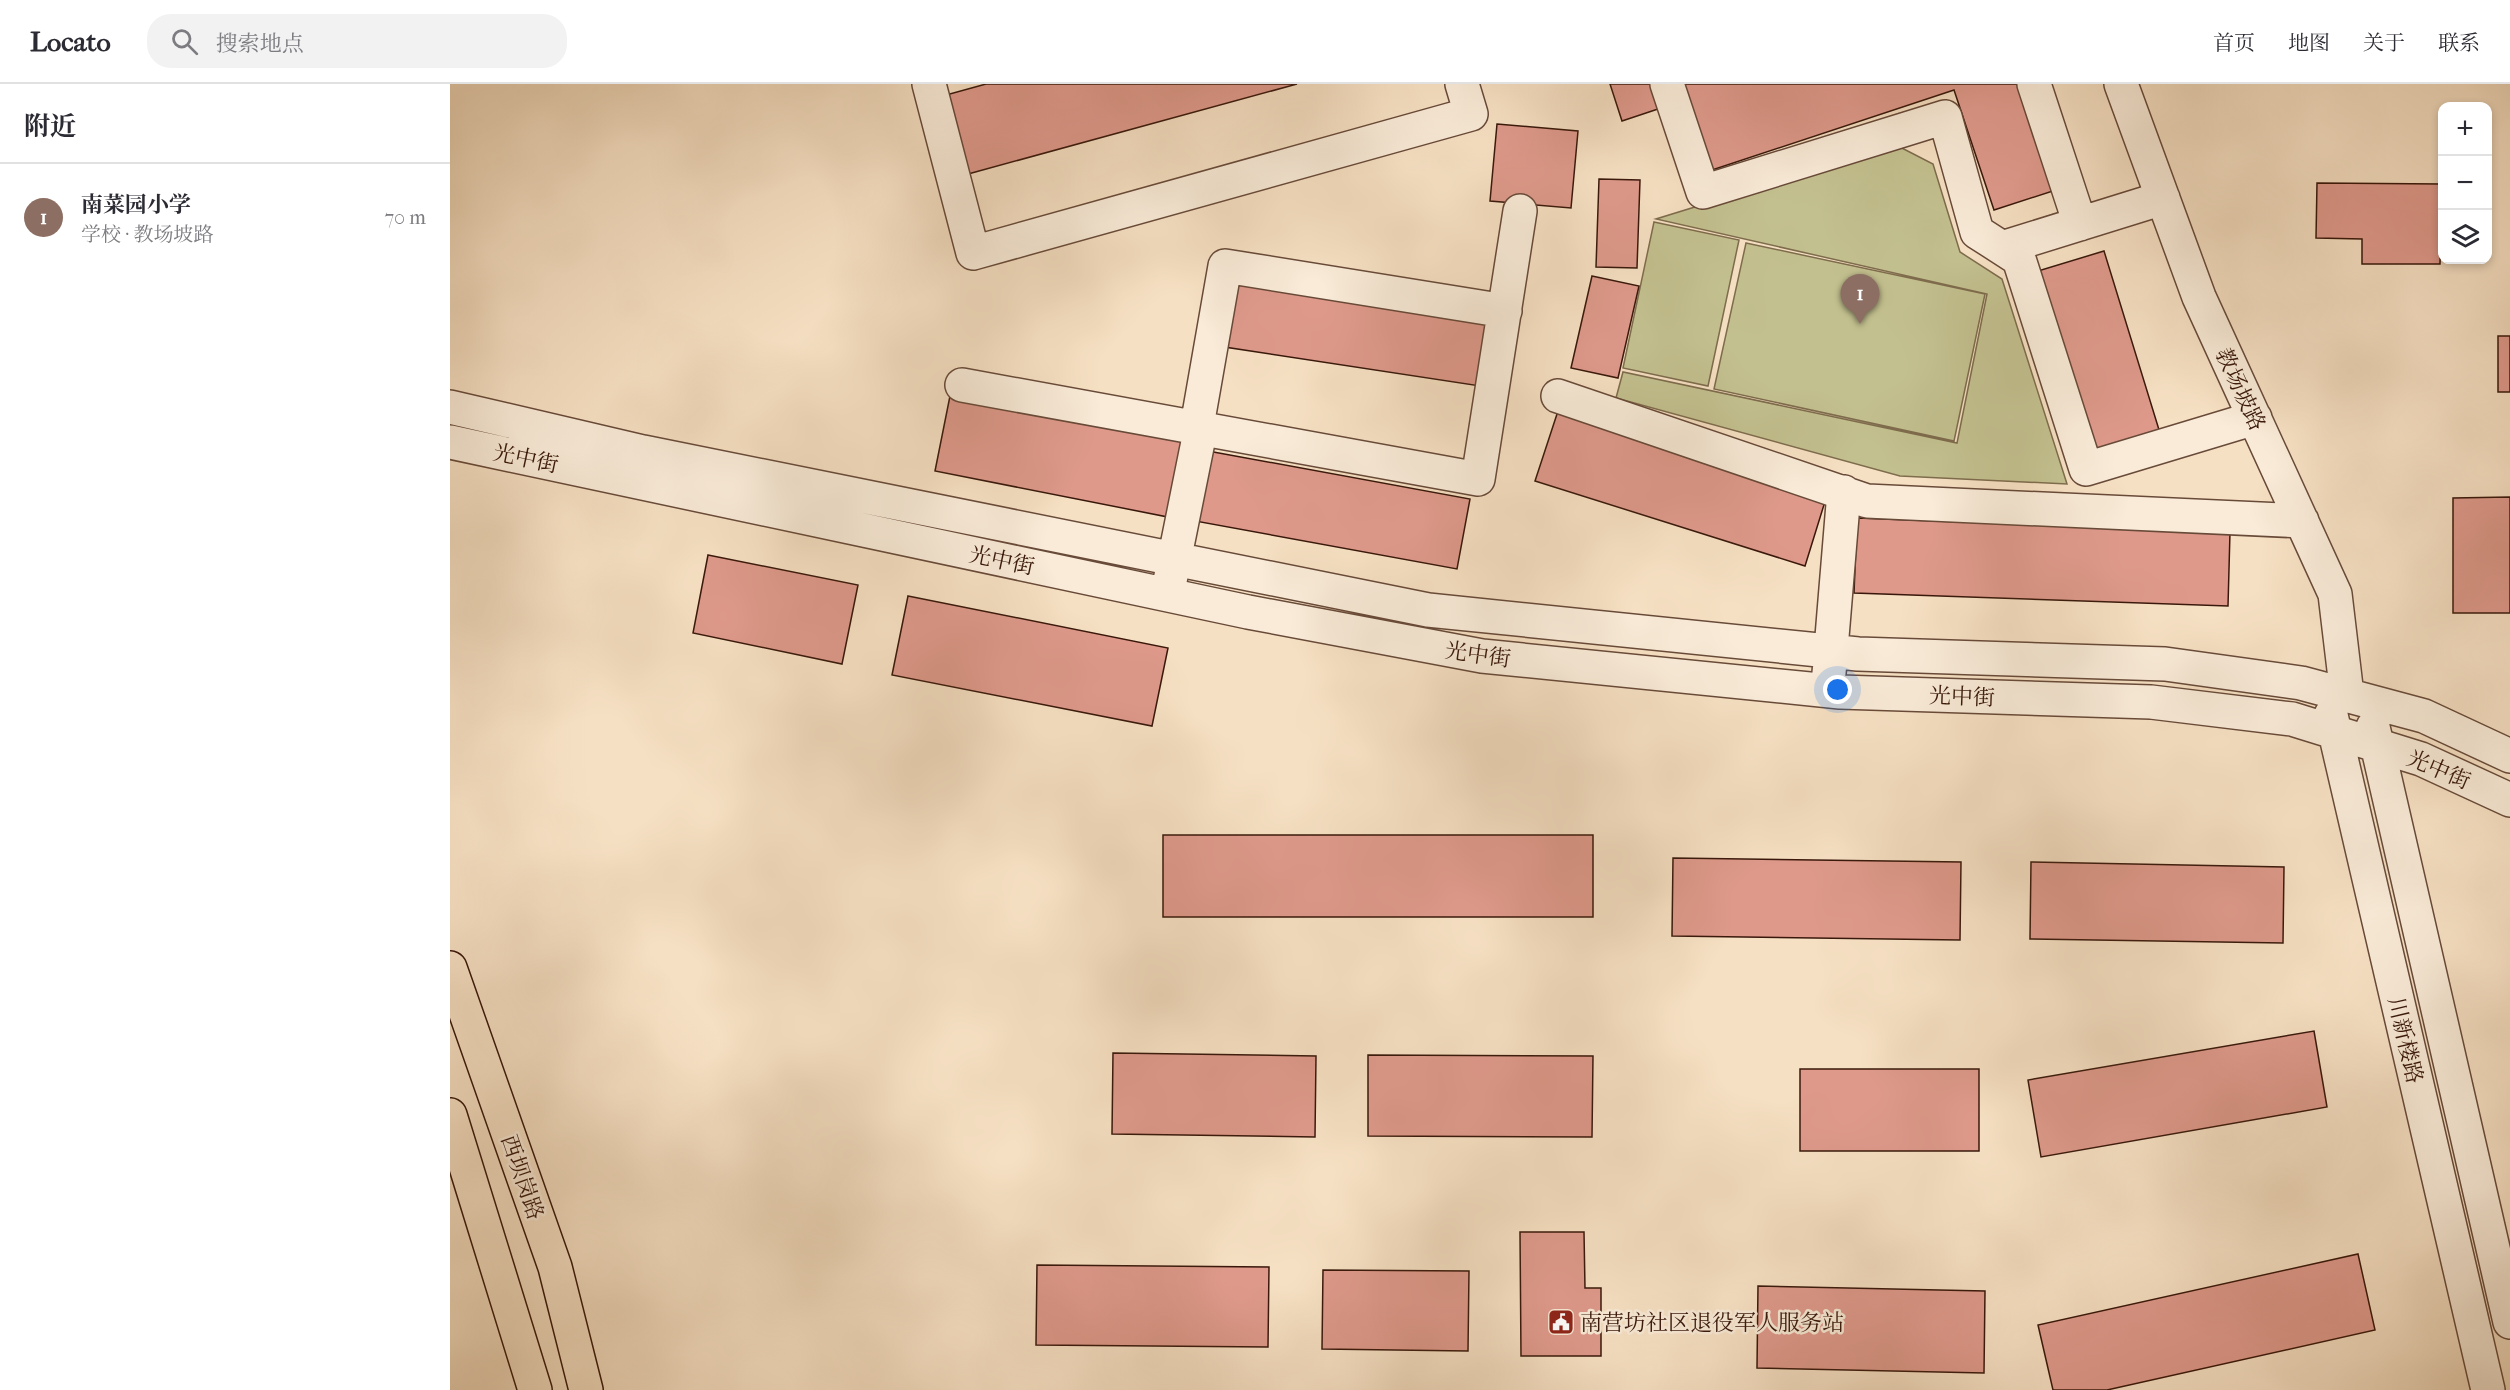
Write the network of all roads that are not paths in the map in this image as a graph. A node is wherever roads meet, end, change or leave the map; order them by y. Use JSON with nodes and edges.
{"nodes":[{"id":1,"x":929,"y":84,"type":"edge"},
{"id":2,"x":1462,"y":84,"type":"edge"},
{"id":3,"x":1667,"y":84,"type":"edge"},
{"id":4,"x":2034,"y":84,"type":"edge"},
{"id":5,"x":2121,"y":84,"type":"edge"},
{"id":6,"x":2163,"y":198,"type":"junction"},
{"id":7,"x":1520,"y":211,"type":"dead end"},
{"id":8,"x":2080,"y":224,"type":"junction"},
{"id":9,"x":2002,"y":248,"type":"junction"},
{"id":10,"x":1505,"y":311,"type":"junction"},
{"id":11,"x":962,"y":385,"type":"dead end"},
{"id":12,"x":1558,"y":396,"type":"dead end"},
{"id":13,"x":450,"y":407,"type":"edge"},
{"id":14,"x":2255,"y":418,"type":"junction"},
{"id":15,"x":1199,"y":426,"type":"junction"},
{"id":16,"x":450,"y":442,"type":"edge"},
{"id":17,"x":1844,"y":492,"type":"junction"},
{"id":18,"x":2302,"y":522,"type":"junction"},
{"id":19,"x":1174,"y":560,"type":"junction"},
{"id":20,"x":1167,"y":594,"type":"junction"},
{"id":21,"x":1830,"y":652,"type":"junction"},
{"id":22,"x":1828,"y":691,"type":"junction"},
{"id":23,"x":2347,"y":695,"type":"junction"},
{"id":24,"x":2335,"y":732,"type":"junction"},
{"id":25,"x":2377,"y":745,"type":"junction"},
{"id":26,"x":2510,"y":756,"type":"edge"},
{"id":27,"x":2510,"y":800,"type":"edge"},
{"id":28,"x":450,"y":968,"type":"edge"},
{"id":29,"x":450,"y":1115,"type":"edge"},
{"id":30,"x":2510,"y":1322,"type":"edge"},
{"id":31,"x":2494,"y":1381,"type":"edge"},
{"id":32,"x":535,"y":1390,"type":"edge"},
{"id":33,"x":586,"y":1390,"type":"edge"}],
"edges":[{"from":1,"to":2,"type":"street"},
{"from":3,"to":9,"type":"street"},
{"from":4,"to":8,"type":"street"},
{"from":5,"to":6,"type":"street","name":"教场坡路"},
{"from":6,"to":8,"type":"street"},
{"from":6,"to":14,"type":"street","name":"教场坡路"},
{"from":7,"to":10,"type":"street"},
{"from":8,"to":9,"type":"street"},
{"from":9,"to":14,"type":"street"},
{"from":10,"to":15,"type":"street"},
{"from":10,"to":15,"type":"street"},
{"from":11,"to":15,"type":"street"},
{"from":12,"to":17,"type":"street"},
{"from":13,"to":19,"type":"street","name":"光中街"},
{"from":14,"to":18,"type":"street","name":"教场坡路"},
{"from":15,"to":19,"type":"street"},
{"from":16,"to":20,"type":"street","name":"光中街"},
{"from":17,"to":18,"type":"street"},
{"from":17,"to":21,"type":"street"},
{"from":18,"to":23,"type":"street","name":"教场坡路"},
{"from":19,"to":20,"type":"street"},
{"from":19,"to":21,"type":"street","name":"光中街"},
{"from":20,"to":22,"type":"street","name":"光中街"},
{"from":21,"to":22,"type":"street"},
{"from":21,"to":23,"type":"street","name":"光中街"},
{"from":22,"to":24,"type":"street","name":"光中街"},
{"from":23,"to":24,"type":"street","name":"川新楼路"},
{"from":23,"to":25,"type":"street","name":"川新楼路"},
{"from":23,"to":26,"type":"street","name":"光中街"},
{"from":24,"to":25,"type":"street","name":"光中街"},
{"from":24,"to":31,"type":"street","name":"川新楼路"},
{"from":25,"to":27,"type":"street","name":"光中街"},
{"from":25,"to":30,"type":"street","name":"川新楼路"},
{"from":28,"to":33,"type":"main road","name":"西坝岗路"},
{"from":29,"to":32,"type":"main road"}]}
